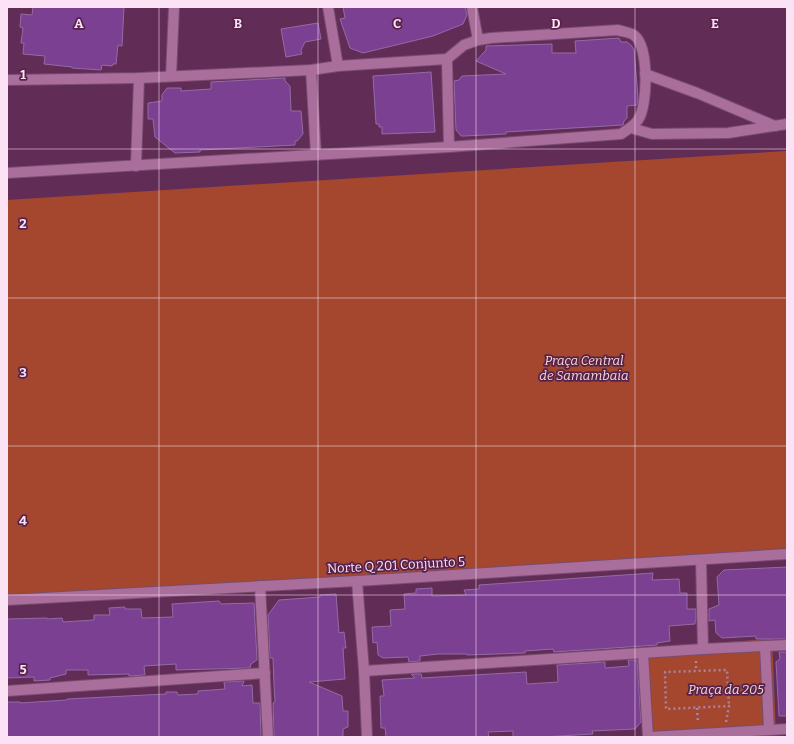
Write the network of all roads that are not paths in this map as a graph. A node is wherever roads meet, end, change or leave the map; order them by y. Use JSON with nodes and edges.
{"nodes":[{"id":1,"x":174,"y":7,"type":"edge"},
{"id":2,"x":328,"y":7,"type":"edge"},
{"id":3,"x":472,"y":7,"type":"edge"},
{"id":4,"x":478,"y":40,"type":"junction"},
{"id":5,"x":447,"y":58,"type":"junction"},
{"id":6,"x":338,"y":66,"type":"junction"},
{"id":7,"x":311,"y":70,"type":"junction"},
{"id":8,"x":645,"y":74,"type":"junction"},
{"id":9,"x":171,"y":76,"type":"junction"},
{"id":10,"x":139,"y":78,"type":"junction"},
{"id":11,"x":7,"y":80,"type":"edge"},
{"id":12,"x":787,"y":124,"type":"edge"},
{"id":13,"x":776,"y":126,"type":"junction"},
{"id":14,"x":631,"y":128,"type":"junction"},
{"id":15,"x":449,"y":147,"type":"junction"},
{"id":16,"x":316,"y":155,"type":"junction"},
{"id":17,"x":136,"y":166,"type":"junction"},
{"id":18,"x":7,"y":173,"type":"edge"},
{"id":19,"x":787,"y":554,"type":"edge"},
{"id":20,"x":701,"y":560,"type":"junction"},
{"id":21,"x":357,"y":581,"type":"junction"},
{"id":22,"x":260,"y":586,"type":"junction"},
{"id":23,"x":7,"y":600,"type":"edge"},
{"id":24,"x":787,"y":645,"type":"edge"},
{"id":25,"x":765,"y":646,"type":"junction"},
{"id":26,"x":703,"y":649,"type":"junction"},
{"id":27,"x":643,"y":653,"type":"junction"},
{"id":28,"x":364,"y":672,"type":"junction"},
{"id":29,"x":265,"y":673,"type":"junction"},
{"id":30,"x":7,"y":691,"type":"edge"},
{"id":31,"x":787,"y":728,"type":"edge"},
{"id":32,"x":769,"y":729,"type":"junction"},
{"id":33,"x":710,"y":735,"type":"edge"},
{"id":34,"x":268,"y":737,"type":"edge"},
{"id":35,"x":367,"y":737,"type":"edge"},
{"id":36,"x":649,"y":737,"type":"edge"}],
"edges":[{"from":1,"to":9,"type":"street"},
{"from":2,"to":6,"type":"street"},
{"from":3,"to":4,"type":"street"},
{"from":4,"to":5,"type":"street"},
{"from":4,"to":8,"type":"street"},
{"from":5,"to":6,"type":"street"},
{"from":5,"to":15,"type":"street"},
{"from":6,"to":7,"type":"street"},
{"from":7,"to":9,"type":"street"},
{"from":7,"to":16,"type":"street"},
{"from":8,"to":13,"type":"street"},
{"from":8,"to":14,"type":"street"},
{"from":9,"to":10,"type":"street"},
{"from":10,"to":11,"type":"street"},
{"from":10,"to":17,"type":"street"},
{"from":12,"to":13,"type":"street"},
{"from":13,"to":14,"type":"street"},
{"from":14,"to":15,"type":"street"},
{"from":15,"to":16,"type":"street"},
{"from":16,"to":17,"type":"street"},
{"from":17,"to":18,"type":"street"},
{"from":19,"to":20,"type":"street","name":"Norte Q 201 Conjunto 5"},
{"from":20,"to":21,"type":"street","name":"Norte Q 201 Conjunto 5"},
{"from":20,"to":26,"type":"street"},
{"from":21,"to":22,"type":"street","name":"Norte Q 201 Conjunto 5"},
{"from":21,"to":28,"type":"street"},
{"from":22,"to":23,"type":"street","name":"Norte Q 201 Conjunto 5"},
{"from":22,"to":29,"type":"street"},
{"from":24,"to":25,"type":"street"},
{"from":25,"to":26,"type":"street"},
{"from":25,"to":32,"type":"street"},
{"from":26,"to":27,"type":"street"},
{"from":27,"to":28,"type":"street"},
{"from":27,"to":36,"type":"street"},
{"from":28,"to":35,"type":"street"},
{"from":29,"to":30,"type":"street"},
{"from":29,"to":34,"type":"street"},
{"from":31,"to":32,"type":"street"},
{"from":32,"to":33,"type":"street"},
{"from":33,"to":36,"type":"street"}]}
